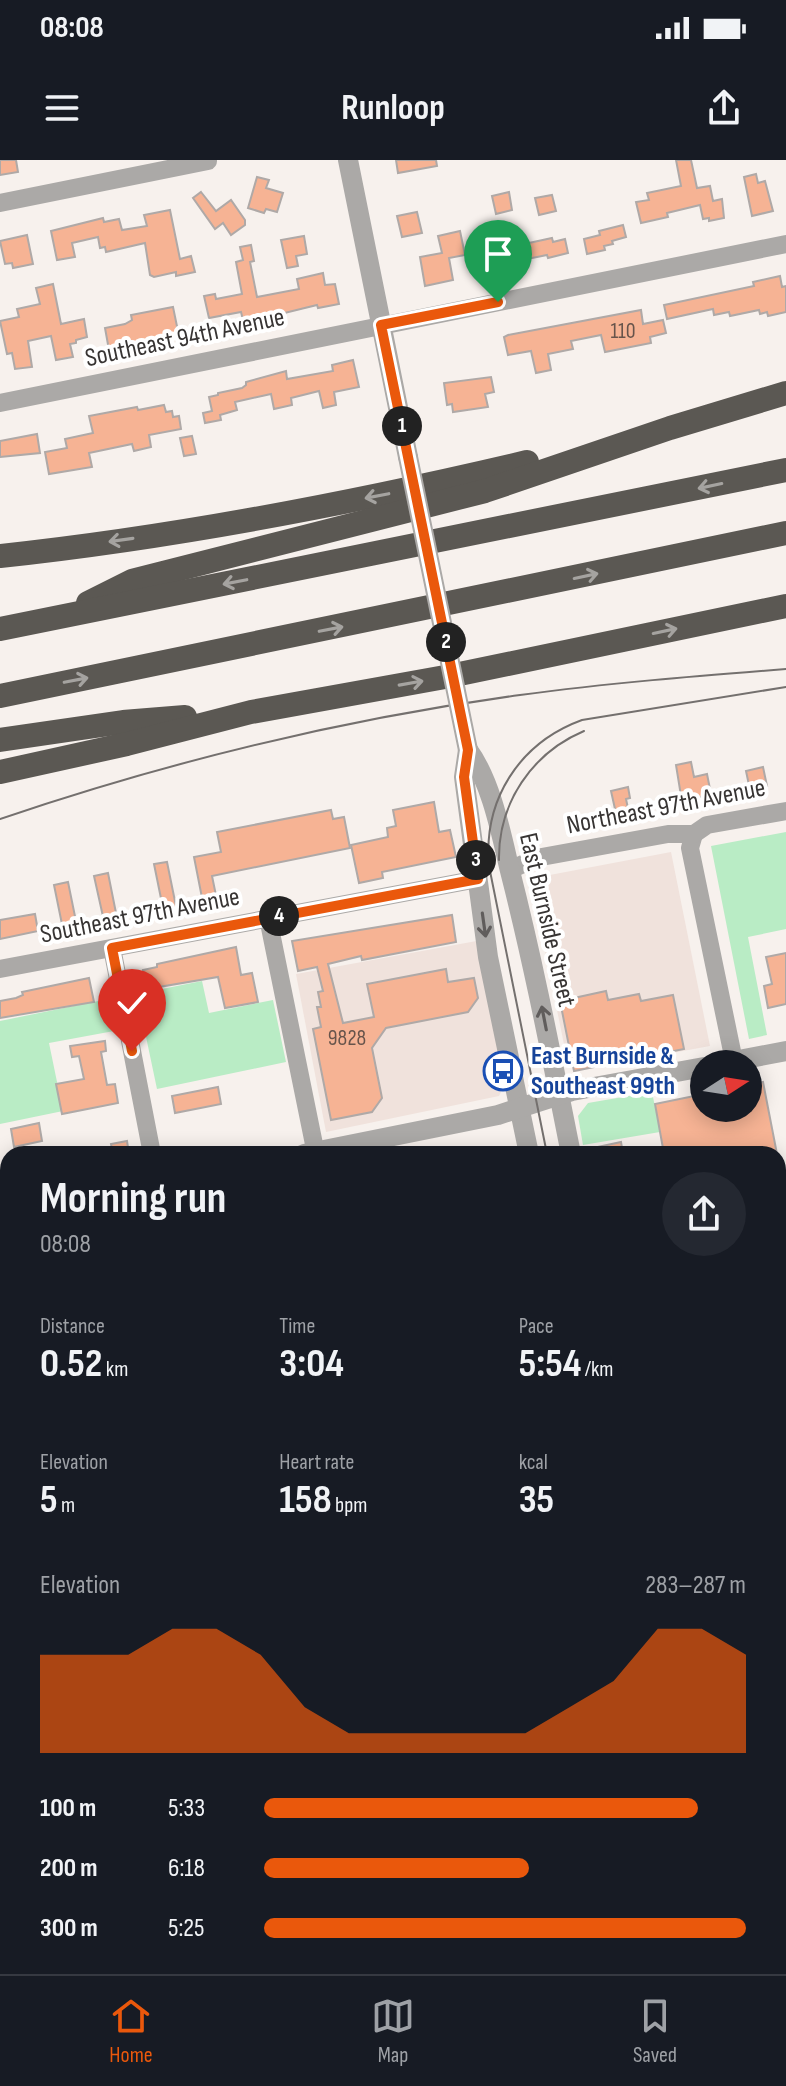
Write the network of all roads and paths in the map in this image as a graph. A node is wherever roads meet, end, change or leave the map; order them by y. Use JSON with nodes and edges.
{"nodes":[{"id":1,"x":348,"y":160,"type":"edge"},
{"id":2,"x":208,"y":161,"type":"edge"},
{"id":3,"x":127,"y":168,"type":"edge"},
{"id":4,"x":0,"y":203,"type":"edge"},
{"id":5,"x":786,"y":244,"type":"edge"},
{"id":6,"x":381,"y":325,"type":"junction"},
{"id":7,"x":786,"y":393,"type":"edge"},
{"id":8,"x":0,"y":403,"type":"edge"},
{"id":9,"x":670,"y":428,"type":"junction"},
{"id":10,"x":786,"y":470,"type":"edge"},
{"id":11,"x":786,"y":533,"type":"edge"},
{"id":12,"x":0,"y":556,"type":"edge"},
{"id":13,"x":786,"y":606,"type":"edge"},
{"id":14,"x":59,"y":617,"type":"junction"},
{"id":15,"x":0,"y":629,"type":"edge"},
{"id":16,"x":0,"y":696,"type":"edge"},
{"id":17,"x":251,"y":712,"type":"junction"},
{"id":18,"x":0,"y":740,"type":"edge"},
{"id":19,"x":468,"y":750,"type":"junction"},
{"id":20,"x":0,"y":772,"type":"edge"},
{"id":21,"x":786,"y":811,"type":"edge"},
{"id":22,"x":694,"y":834,"type":"junction"},
{"id":23,"x":510,"y":870,"type":"junction"},
{"id":24,"x":478,"y":879,"type":"junction"},
{"id":25,"x":268,"y":918,"type":"junction"},
{"id":26,"x":112,"y":948,"type":"junction"},
{"id":27,"x":0,"y":969,"type":"edge"},
{"id":28,"x":724,"y":1050,"type":"edge"},
{"id":29,"x":786,"y":1051,"type":"edge"},
{"id":30,"x":762,"y":1055,"type":"edge"},
{"id":31,"x":690,"y":1070,"type":"edge"},
{"id":32,"x":550,"y":1098,"type":"junction"},
{"id":33,"x":520,"y":1109,"type":"junction"},
{"id":34,"x":150,"y":1146,"type":"edge"},
{"id":35,"x":311,"y":1146,"type":"edge"},
{"id":36,"x":346,"y":1146,"type":"edge"},
{"id":37,"x":527,"y":1146,"type":"edge"},
{"id":38,"x":568,"y":1146,"type":"edge"}],
"edges":[{"from":1,"to":6,"type":"street","name":"East Burnside Street"},
{"from":2,"to":3,"type":"street"},
{"from":3,"to":4,"type":"street"},
{"from":5,"to":6,"type":"street","name":"Southeast 94th Avenue"},
{"from":6,"to":8,"type":"street","name":"Southeast 94th Avenue"},
{"from":6,"to":19,"type":"street","name":"East Burnside Street","bridge":true},
{"from":7,"to":9,"type":"highway"},
{"from":9,"to":12,"type":"highway","one_way":true},
{"from":9,"to":14,"type":"highway"},
{"from":10,"to":14,"type":"highway","one_way":true},
{"from":16,"to":11,"type":"highway","one_way":true},
{"from":17,"to":13,"type":"highway","one_way":true},
{"from":14,"to":15,"type":"highway"},
{"from":17,"to":18,"type":"highway"},
{"from":17,"to":20,"type":"highway"},
{"from":19,"to":23,"type":"street","name":"East Burnside Street"},
{"from":19,"to":24,"type":"street","name":"East Burnside Street"},
{"from":21,"to":22,"type":"street","name":"Northeast 97th Avenue"},
{"from":22,"to":23,"type":"street","name":"Northeast 97th Avenue"},
{"from":22,"to":28,"type":"street"},
{"from":32,"to":23,"type":"street","name":"East Burnside Street","one_way":true},
{"from":24,"to":25,"type":"street","name":"Southeast 97th Avenue"},
{"from":24,"to":33,"type":"street","name":"East Burnside Street","one_way":true},
{"from":25,"to":26,"type":"street","name":"Southeast 97th Avenue"},
{"from":25,"to":35,"type":"street"},
{"from":26,"to":27,"type":"street","name":"Southeast 97th Avenue"},
{"from":26,"to":34,"type":"street"},
{"from":29,"to":30,"type":"street"},
{"from":31,"to":32,"type":"street"},
{"from":32,"to":33,"type":"street"},
{"from":32,"to":38,"type":"street","name":"East Burnside Street"},
{"from":33,"to":36,"type":"street"},
{"from":33,"to":37,"type":"street","name":"East Burnside Street"}]}
